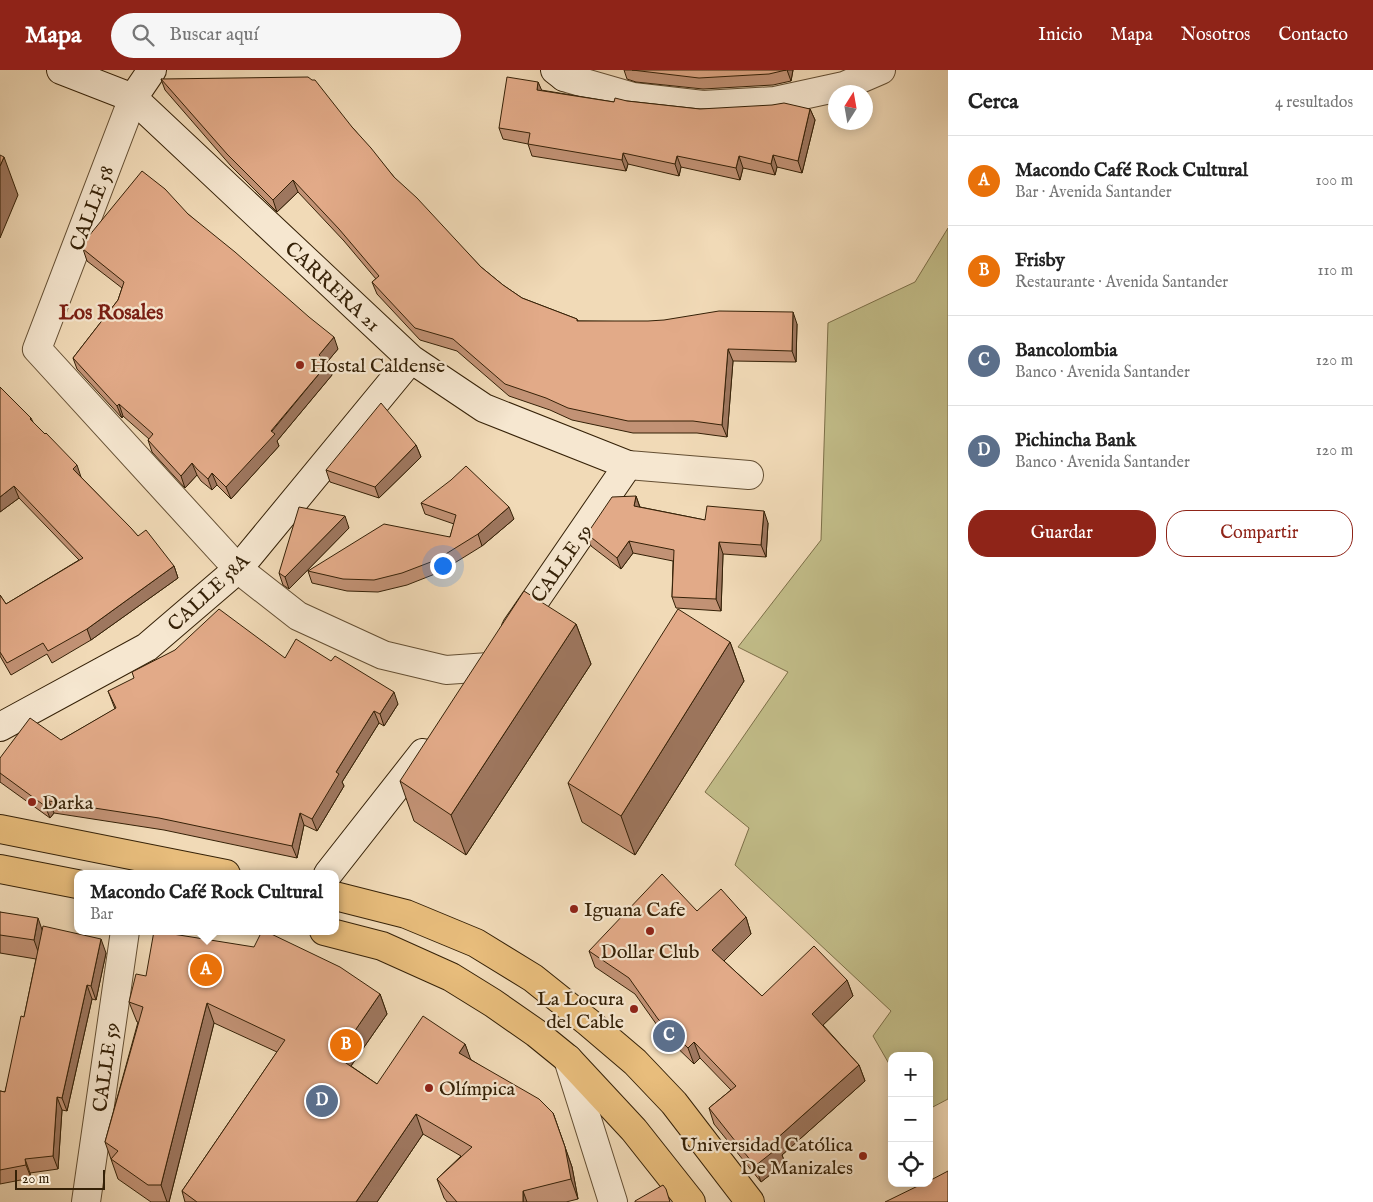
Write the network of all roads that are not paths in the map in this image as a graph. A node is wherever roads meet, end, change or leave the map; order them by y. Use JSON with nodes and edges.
{"nodes":[{"id":1,"x":61,"y":70,"type":"edge"},
{"id":2,"x":152,"y":70,"type":"edge"},
{"id":3,"x":881,"y":70,"type":"edge"},
{"id":4,"x":562,"y":72,"type":"edge"},
{"id":5,"x":133,"y":98,"type":"junction"},
{"id":6,"x":411,"y":359,"type":"junction"},
{"id":7,"x":628,"y":466,"type":"junction"},
{"id":8,"x":749,"y":475,"type":"dead end"},
{"id":9,"x":238,"y":569,"type":"junction"},
{"id":10,"x":489,"y":667,"type":"junction"},
{"id":11,"x":472,"y":690,"type":"edge"},
{"id":12,"x":0,"y":727,"type":"edge"},
{"id":13,"x":436,"y":736,"type":"edge"},
{"id":14,"x":0,"y":829,"type":"edge"},
{"id":15,"x":0,"y":869,"type":"edge"},
{"id":16,"x":206,"y":870,"type":"edge"},
{"id":17,"x":331,"y":870,"type":"edge"},
{"id":18,"x":74,"y":883,"type":"edge"},
{"id":19,"x":339,"y":897,"type":"edge"},
{"id":20,"x":124,"y":935,"type":"edge"},
{"id":21,"x":339,"y":935,"type":"edge"},
{"id":22,"x":568,"y":1059,"type":"junction"},
{"id":23,"x":84,"y":1201,"type":"edge"},
{"id":24,"x":613,"y":1202,"type":"edge"},
{"id":25,"x":691,"y":1202,"type":"edge"},
{"id":26,"x":750,"y":1202,"type":"edge"}],
"edges":[{"from":1,"to":5,"type":"street","name":"CARRERA 21"},
{"from":2,"to":5,"type":"street","name":"CALLE 58"},
{"from":3,"to":4,"type":"street"},
{"from":5,"to":6,"type":"street","name":"CARRERA 21"},
{"from":5,"to":9,"type":"street","name":"CALLE 58"},
{"from":6,"to":7,"type":"street","name":"CARRERA 21"},
{"from":6,"to":9,"type":"street","name":"CALLE 58A"},
{"from":7,"to":8,"type":"street","name":"CARRERA 21"},
{"from":7,"to":10,"type":"street","name":"CALLE 59"},
{"from":9,"to":10,"type":"street"},
{"from":9,"to":12,"type":"street","name":"CALLE 58A"},
{"from":10,"to":11,"type":"street","name":"CALLE 59"},
{"from":13,"to":17,"type":"street"},
{"from":14,"to":16,"type":"main road"},
{"from":15,"to":18,"type":"main road"},
{"from":19,"to":26,"type":"main road"},
{"from":20,"to":23,"type":"street","name":"CALLE 59"},
{"from":21,"to":22,"type":"main road"},
{"from":22,"to":24,"type":"street"},
{"from":22,"to":25,"type":"main road"}]}
